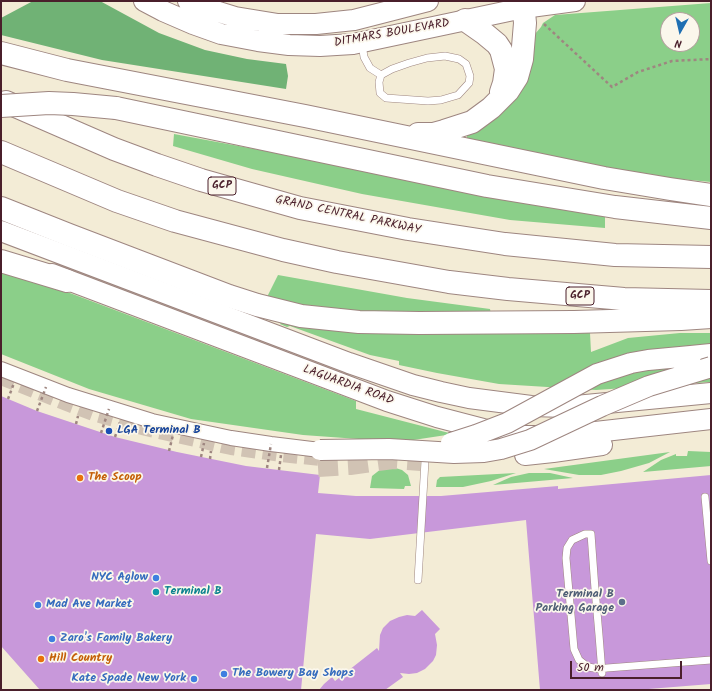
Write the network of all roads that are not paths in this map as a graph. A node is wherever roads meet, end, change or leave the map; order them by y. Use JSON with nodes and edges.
{"nodes":[{"id":1,"x":144,"y":1,"type":"edge"},
{"id":2,"x":188,"y":1,"type":"edge"},
{"id":3,"x":428,"y":1,"type":"edge"},
{"id":4,"x":575,"y":1,"type":"edge"},
{"id":5,"x":528,"y":5,"type":"edge"},
{"id":6,"x":465,"y":20,"type":"junction"},
{"id":7,"x":362,"y":42,"type":"junction"},
{"id":8,"x":1,"y":53,"type":"edge"},
{"id":9,"x":381,"y":75,"type":"junction"},
{"id":10,"x":1,"y":100,"type":"edge"},
{"id":11,"x":1,"y":106,"type":"edge"},
{"id":12,"x":491,"y":108,"type":"junction"},
{"id":13,"x":305,"y":116,"type":"junction"},
{"id":14,"x":1,"y":152,"type":"edge"},
{"id":15,"x":711,"y":195,"type":"edge"},
{"id":16,"x":1,"y":208,"type":"edge"},
{"id":17,"x":711,"y":218,"type":"edge"},
{"id":18,"x":1,"y":231,"type":"edge"},
{"id":19,"x":1,"y":251,"type":"edge"},
{"id":20,"x":711,"y":257,"type":"edge"},
{"id":21,"x":1,"y":260,"type":"edge"},
{"id":22,"x":67,"y":281,"type":"junction"},
{"id":23,"x":711,"y":301,"type":"edge"},
{"id":24,"x":711,"y":317,"type":"edge"},
{"id":25,"x":711,"y":354,"type":"edge"},
{"id":26,"x":711,"y":367,"type":"edge"},
{"id":27,"x":1,"y":369,"type":"edge"},
{"id":28,"x":711,"y":393,"type":"edge"},
{"id":29,"x":711,"y":419,"type":"edge"},
{"id":30,"x":670,"y":423,"type":"junction"},
{"id":31,"x":451,"y":443,"type":"dead end"},
{"id":32,"x":320,"y":450,"type":"joint"},
{"id":33,"x":525,"y":455,"type":"dead end"},
{"id":34,"x":425,"y":461,"type":"dead end"},
{"id":35,"x":705,"y":497,"type":"dead end"},
{"id":36,"x":711,"y":561,"type":"edge"},
{"id":37,"x":418,"y":580,"type":"dead end"},
{"id":38,"x":711,"y":660,"type":"edge"},
{"id":39,"x":602,"y":673,"type":"dead end"}],
"edges":[{"from":1,"to":7,"type":"street","name":"DITMARS BOULEVARD"},
{"from":2,"to":3,"type":"street","name":"DITMARS BOULEVARD"},
{"from":4,"to":5,"type":"street","name":"DITMARS BOULEVARD"},
{"from":5,"to":6,"type":"street","name":"DITMARS BOULEVARD"},
{"from":5,"to":12,"type":"highway"},
{"from":6,"to":7,"type":"street","name":"DITMARS BOULEVARD"},
{"from":6,"to":12,"type":"highway"},
{"from":7,"to":9,"type":"lane"},
{"from":8,"to":13,"type":"highway"},
{"from":9,"to":9,"type":"lane"},
{"from":10,"to":20,"type":"highway","name":"GRAND CENTRAL PARKWAY","number":"GCP"},
{"from":11,"to":17,"type":"highway","bridge":true},
{"from":12,"to":13,"type":"highway"},
{"from":13,"to":15,"type":"highway"},
{"from":14,"to":23,"type":"highway","number":"GCP"},
{"from":16,"to":24,"type":"highway"},
{"from":18,"to":28,"type":"street","name":"LAGUARDIA ROAD"},
{"from":19,"to":22,"type":"street","name":"LAGUARDIA ROAD"},
{"from":21,"to":22,"type":"highway"},
{"from":22,"to":30,"type":"street","name":"LAGUARDIA ROAD"},
{"from":25,"to":31,"type":"street","bridge":true},
{"from":26,"to":32,"type":"street","bridge":true},
{"from":27,"to":32,"type":"street"},
{"from":29,"to":30,"type":"street","name":"LAGUARDIA ROAD"},
{"from":30,"to":33,"type":"street"},
{"from":34,"to":37,"type":"lane"},
{"from":35,"to":36,"type":"lane"},
{"from":38,"to":39,"type":"lane"}]}
